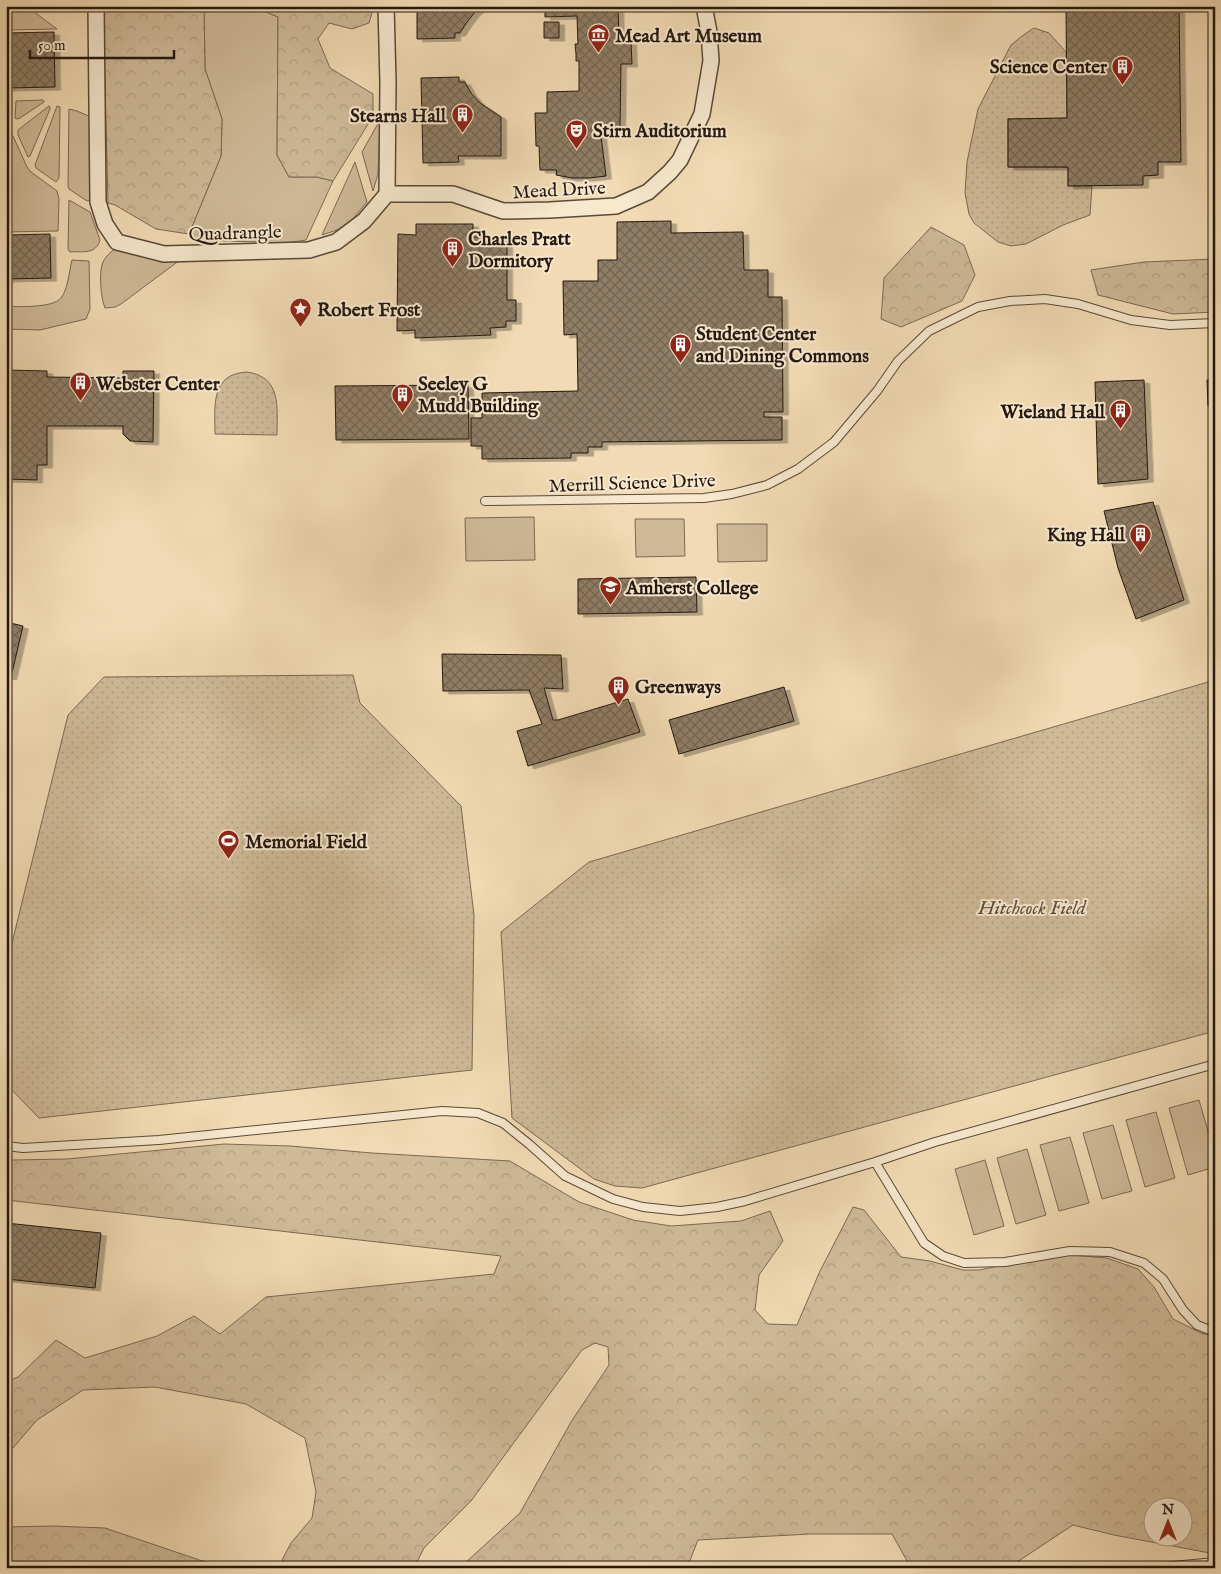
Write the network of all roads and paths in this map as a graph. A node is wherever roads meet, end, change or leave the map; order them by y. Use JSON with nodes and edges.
{"nodes":[{"id":1,"x":96,"y":6,"type":"edge"},
{"id":2,"x":386,"y":6,"type":"edge"},
{"id":3,"x":704,"y":6,"type":"edge"},
{"id":4,"x":387,"y":194,"type":"junction"},
{"id":5,"x":1215,"y":323,"type":"edge"},
{"id":6,"x":485,"y":502,"type":"dead end"},
{"id":7,"x":1215,"y":1064,"type":"edge"},
{"id":8,"x":6,"y":1146,"type":"edge"},
{"id":9,"x":875,"y":1162,"type":"junction"},
{"id":10,"x":1215,"y":1332,"type":"edge"},
{"id":11,"x":1215,"y":1562,"type":"edge"},
{"id":12,"x":1151,"y":1568,"type":"edge"}],
"edges":[{"from":1,"to":4,"type":"street","name":"Quadrangle"},
{"from":2,"to":4,"type":"street"},
{"from":3,"to":4,"type":"street","name":"Mead Drive"},
{"from":5,"to":6,"type":"lane","name":"Merrill Science Drive"},
{"from":7,"to":9,"type":"lane"},
{"from":8,"to":9,"type":"lane"},
{"from":9,"to":10,"type":"lane"},
{"from":11,"to":12,"type":"lane"}]}
